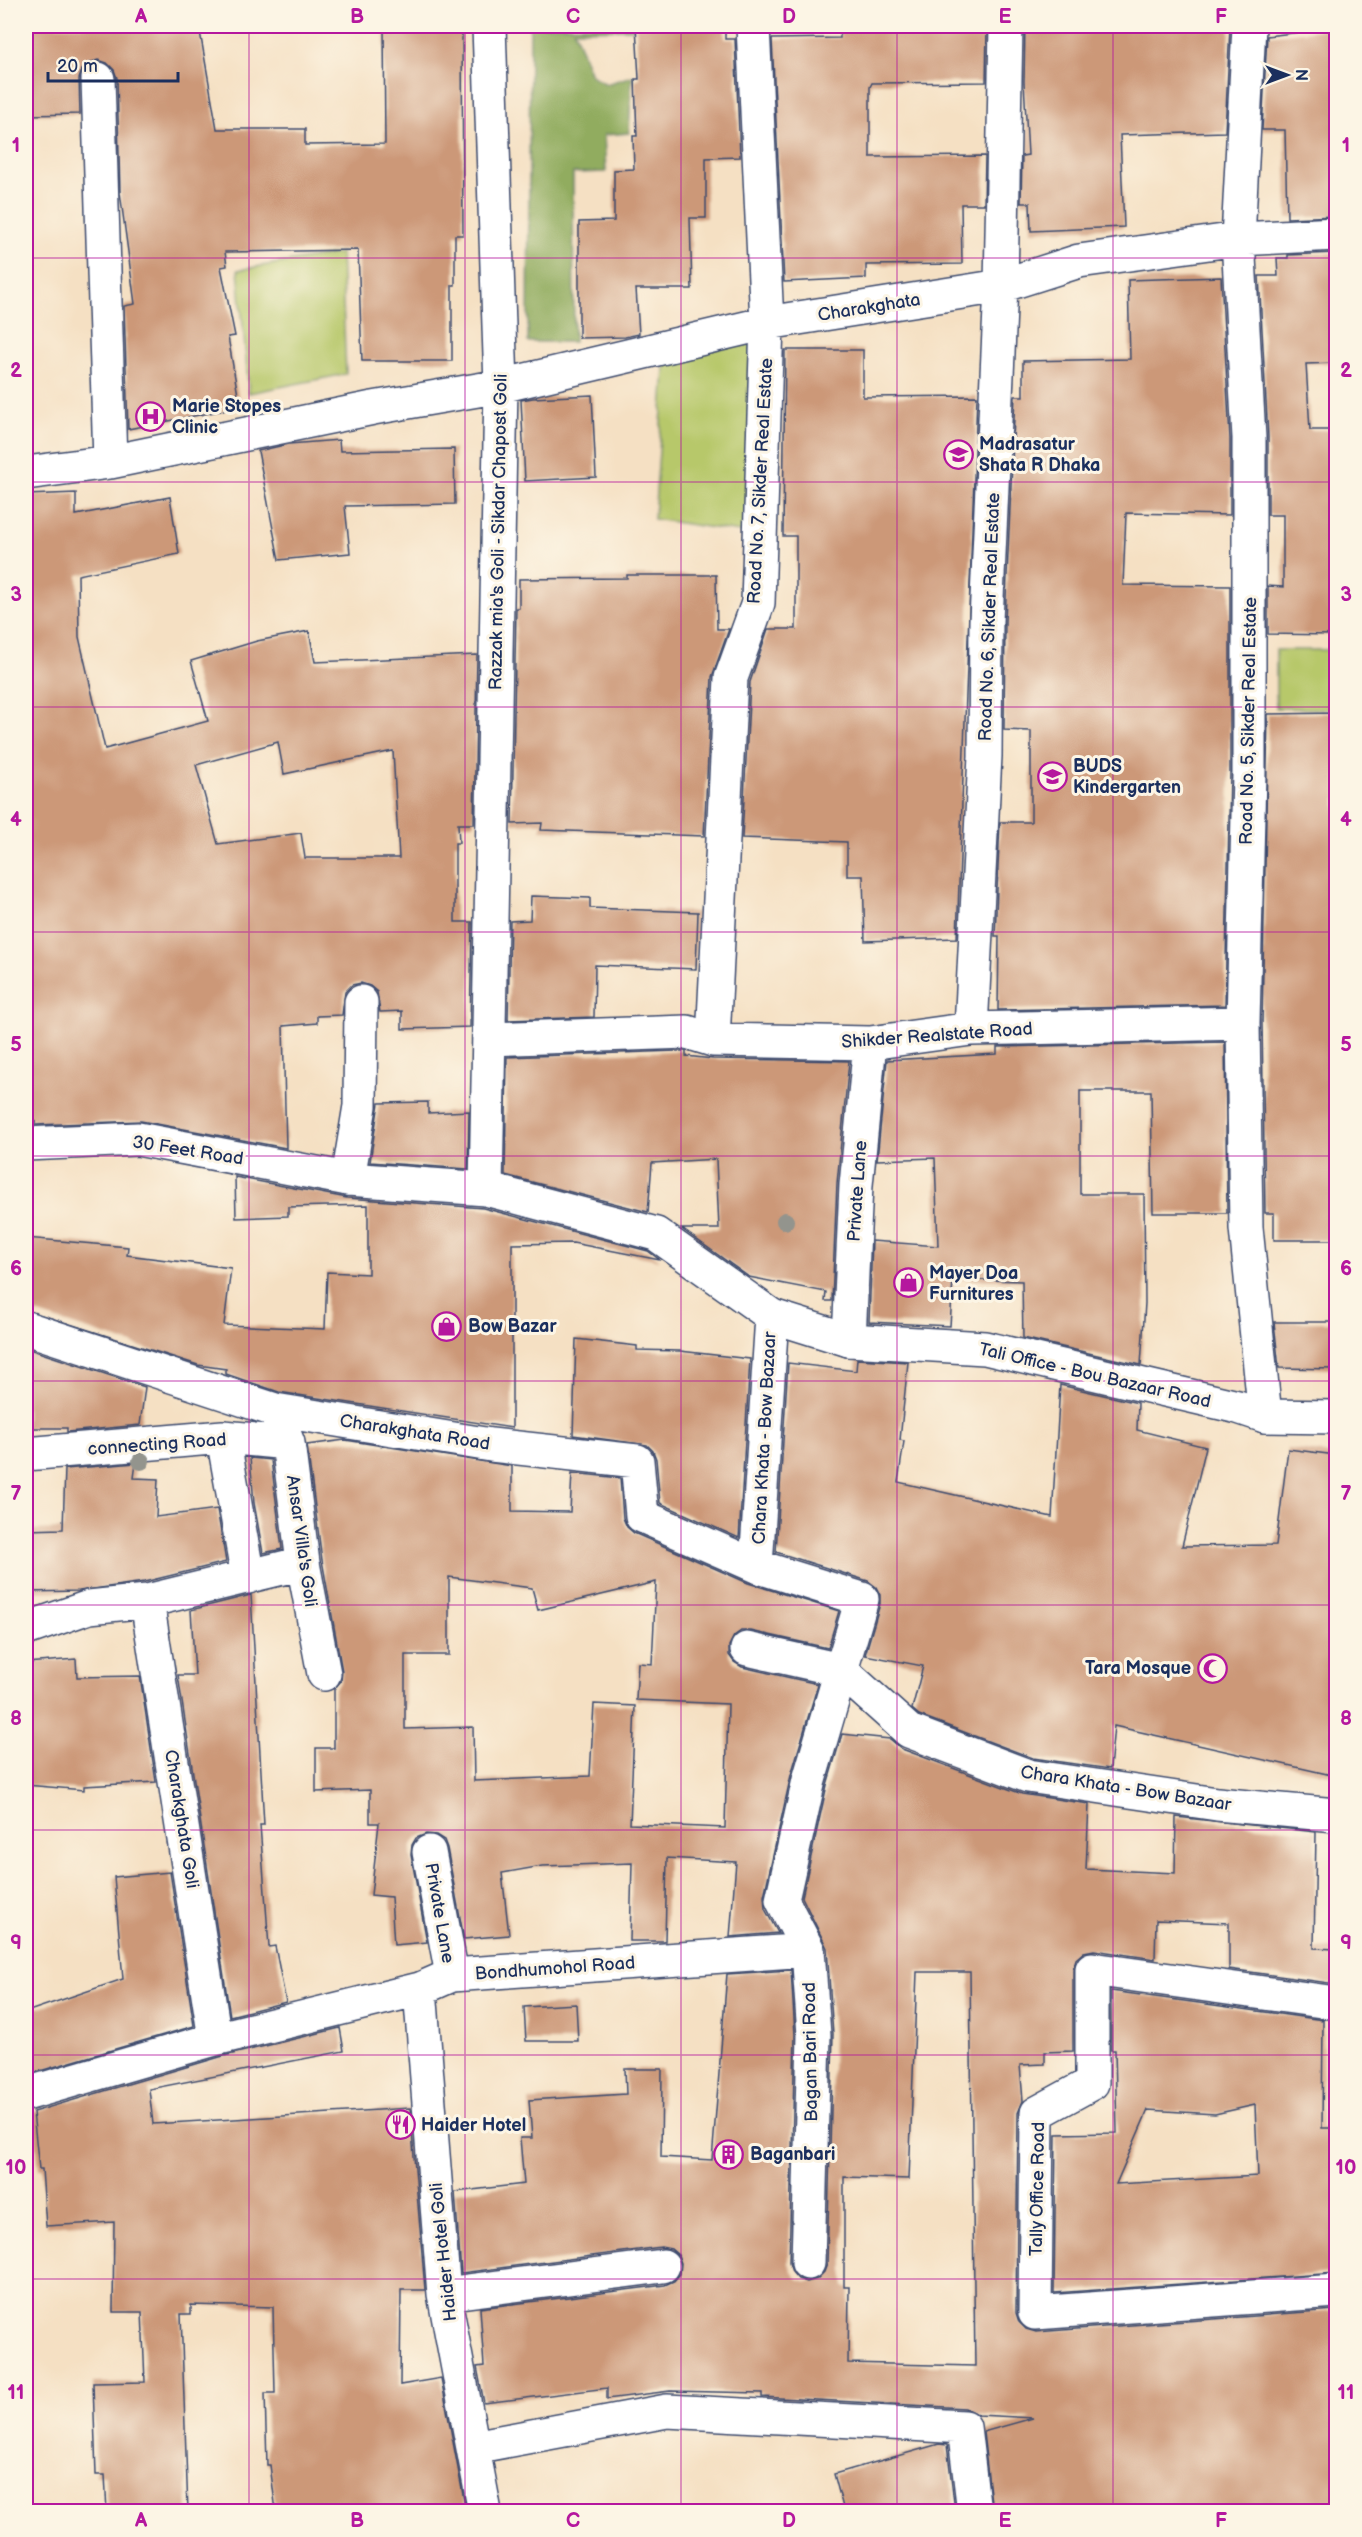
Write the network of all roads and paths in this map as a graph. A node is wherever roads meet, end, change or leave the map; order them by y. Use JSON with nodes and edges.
{"nodes":[{"id":1,"x":489,"y":26,"type":"edge"},
{"id":2,"x":753,"y":26,"type":"edge"},
{"id":3,"x":1006,"y":26,"type":"edge"},
{"id":4,"x":1249,"y":26,"type":"edge"},
{"id":5,"x":98,"y":79,"type":"dead end"},
{"id":6,"x":1336,"y":234,"type":"edge"},
{"id":7,"x":1238,"y":239,"type":"junction"},
{"id":8,"x":1001,"y":286,"type":"junction"},
{"id":9,"x":767,"y":323,"type":"junction"},
{"id":10,"x":501,"y":386,"type":"junction"},
{"id":11,"x":110,"y":462,"type":"junction"},
{"id":12,"x":26,"y":473,"type":"edge"},
{"id":13,"x":361,"y":1002,"type":"dead end"},
{"id":14,"x":1243,"y":1023,"type":"junction"},
{"id":15,"x":971,"y":1029,"type":"junction"},
{"id":16,"x":489,"y":1039,"type":"junction"},
{"id":17,"x":713,"y":1040,"type":"junction"},
{"id":18,"x":870,"y":1043,"type":"junction"},
{"id":19,"x":26,"y":1144,"type":"edge"},
{"id":20,"x":348,"y":1179,"type":"junction"},
{"id":21,"x":486,"y":1189,"type":"junction"},
{"id":22,"x":772,"y":1316,"type":"junction"},
{"id":23,"x":26,"y":1328,"type":"edge"},
{"id":24,"x":849,"y":1340,"type":"junction"},
{"id":25,"x":274,"y":1410,"type":"junction"},
{"id":26,"x":1265,"y":1416,"type":"junction"},
{"id":27,"x":1336,"y":1418,"type":"edge"},
{"id":28,"x":223,"y":1437,"type":"junction"},
{"id":29,"x":288,"y":1443,"type":"junction"},
{"id":30,"x":26,"y":1454,"type":"edge"},
{"id":31,"x":303,"y":1563,"type":"junction"},
{"id":32,"x":756,"y":1566,"type":"junction"},
{"id":33,"x":248,"y":1576,"type":"junction"},
{"id":34,"x":147,"y":1600,"type":"junction"},
{"id":35,"x":26,"y":1629,"type":"edge"},
{"id":36,"x":747,"y":1649,"type":"dead end"},
{"id":37,"x":841,"y":1670,"type":"junction"},
{"id":38,"x":324,"y":1674,"type":"dead end"},
{"id":39,"x":1336,"y":1815,"type":"edge"},
{"id":40,"x":429,"y":1852,"type":"dead end"},
{"id":41,"x":807,"y":1950,"type":"junction"},
{"id":42,"x":452,"y":1975,"type":"junction"},
{"id":43,"x":420,"y":1989,"type":"junction"},
{"id":44,"x":1336,"y":2003,"type":"edge"},
{"id":45,"x":215,"y":2038,"type":"junction"},
{"id":46,"x":26,"y":2094,"type":"edge"},
{"id":47,"x":807,"y":2263,"type":"dead end"},
{"id":48,"x":663,"y":2266,"type":"dead end"},
{"id":49,"x":1336,"y":2291,"type":"edge"},
{"id":50,"x":444,"y":2294,"type":"junction"},
{"id":51,"x":473,"y":2447,"type":"junction"},
{"id":52,"x":485,"y":2511,"type":"edge"},
{"id":53,"x":974,"y":2511,"type":"edge"}],
"edges":[{"from":1,"to":10,"type":"street","name":"Razzak mia's Goli - Sikdar Chapost Goli"},
{"from":2,"to":9,"type":"street","name":"Road No. 7, Sikder Real Estate"},
{"from":3,"to":8,"type":"street","name":"Road No. 6, Sikder Real Estate"},
{"from":4,"to":7,"type":"street","name":"Road No. 5, Sikder Real Estate"},
{"from":5,"to":11,"type":"street"},
{"from":6,"to":7,"type":"street","name":"Charakghata"},
{"from":7,"to":8,"type":"street","name":"Charakghata"},
{"from":7,"to":14,"type":"street","name":"Road No. 5, Sikder Real Estate"},
{"from":8,"to":9,"type":"street","name":"Charakghata"},
{"from":8,"to":15,"type":"street","name":"Road No. 6, Sikder Real Estate"},
{"from":9,"to":10,"type":"street","name":"Charakghata"},
{"from":9,"to":17,"type":"street","name":"Road No. 7, Sikder Real Estate"},
{"from":10,"to":11,"type":"street","name":"Charakghata"},
{"from":10,"to":16,"type":"street","name":"Razzak mia's Goli - Sikdar Chapost Goli"},
{"from":11,"to":12,"type":"street","name":"Charakghata"},
{"from":13,"to":20,"type":"street"},
{"from":14,"to":15,"type":"street","name":"Shikder Realstate Road"},
{"from":14,"to":26,"type":"street","name":"Road No. 5, Sikder Real Estate"},
{"from":15,"to":18,"type":"street","name":"Shikder Realstate Road"},
{"from":16,"to":17,"type":"street","name":"Shikder Realstate Road"},
{"from":16,"to":21,"type":"street","name":"Razzak mia's Goli - Sikdar Chapost Goli"},
{"from":17,"to":18,"type":"street","name":"Shikder Realstate Road"},
{"from":18,"to":24,"type":"street","name":"Private Lane"},
{"from":19,"to":20,"type":"street","name":"30 Feet Road"},
{"from":20,"to":21,"type":"street","name":"Tali Office - Bou Bazaar Road"},
{"from":21,"to":22,"type":"street","name":"Tali Office - Bou Bazaar Road"},
{"from":22,"to":24,"type":"street","name":"Tali Office - Bou Bazaar Road"},
{"from":22,"to":32,"type":"street","name":"Chara Khata - Bow Bazaar"},
{"from":23,"to":25,"type":"street","name":"Charakghata Road"},
{"from":24,"to":26,"type":"street","name":"Tali Office - Bou Bazaar Road"},
{"from":25,"to":29,"type":"street","name":"Ansar Villa's Goli"},
{"from":25,"to":32,"type":"street","name":"Charakghata Road"},
{"from":26,"to":27,"type":"street","name":"Tali Office - Bou Bazaar Road"},
{"from":28,"to":29,"type":"street","name":"connecting Road"},
{"from":28,"to":30,"type":"street","name":"connecting Road"},
{"from":28,"to":33,"type":"street"},
{"from":29,"to":31,"type":"street","name":"Ansar Villa's Goli"},
{"from":31,"to":33,"type":"street"},
{"from":31,"to":38,"type":"street","name":"Ansar Villa's Goli"},
{"from":32,"to":37,"type":"street","name":"Chara Khata - Bow Bazaar"},
{"from":33,"to":34,"type":"street"},
{"from":34,"to":35,"type":"street"},
{"from":34,"to":45,"type":"street","name":"Charakghata Goli"},
{"from":36,"to":37,"type":"street"},
{"from":37,"to":39,"type":"street","name":"Chara Khata - Bow Bazaar"},
{"from":37,"to":41,"type":"street"},
{"from":40,"to":42,"type":"street","name":"Private Lane"},
{"from":41,"to":42,"type":"street","name":"Bondhumohol Road"},
{"from":41,"to":47,"type":"street","name":"Bagan Bari Road"},
{"from":42,"to":43,"type":"street","name":"Bondhumohol Road"},
{"from":43,"to":45,"type":"street","name":"Bondhumohol Road"},
{"from":43,"to":50,"type":"street","name":"Haider Hotel Goli"},
{"from":44,"to":49,"type":"street","name":"Tally Office Road"},
{"from":45,"to":46,"type":"street","name":"Bondhumohol Road"},
{"from":48,"to":50,"type":"street"},
{"from":50,"to":51,"type":"street","name":"Haider Hotel Goli"},
{"from":51,"to":52,"type":"street","name":"Haider Hotel Goli"},
{"from":51,"to":53,"type":"street"}]}
